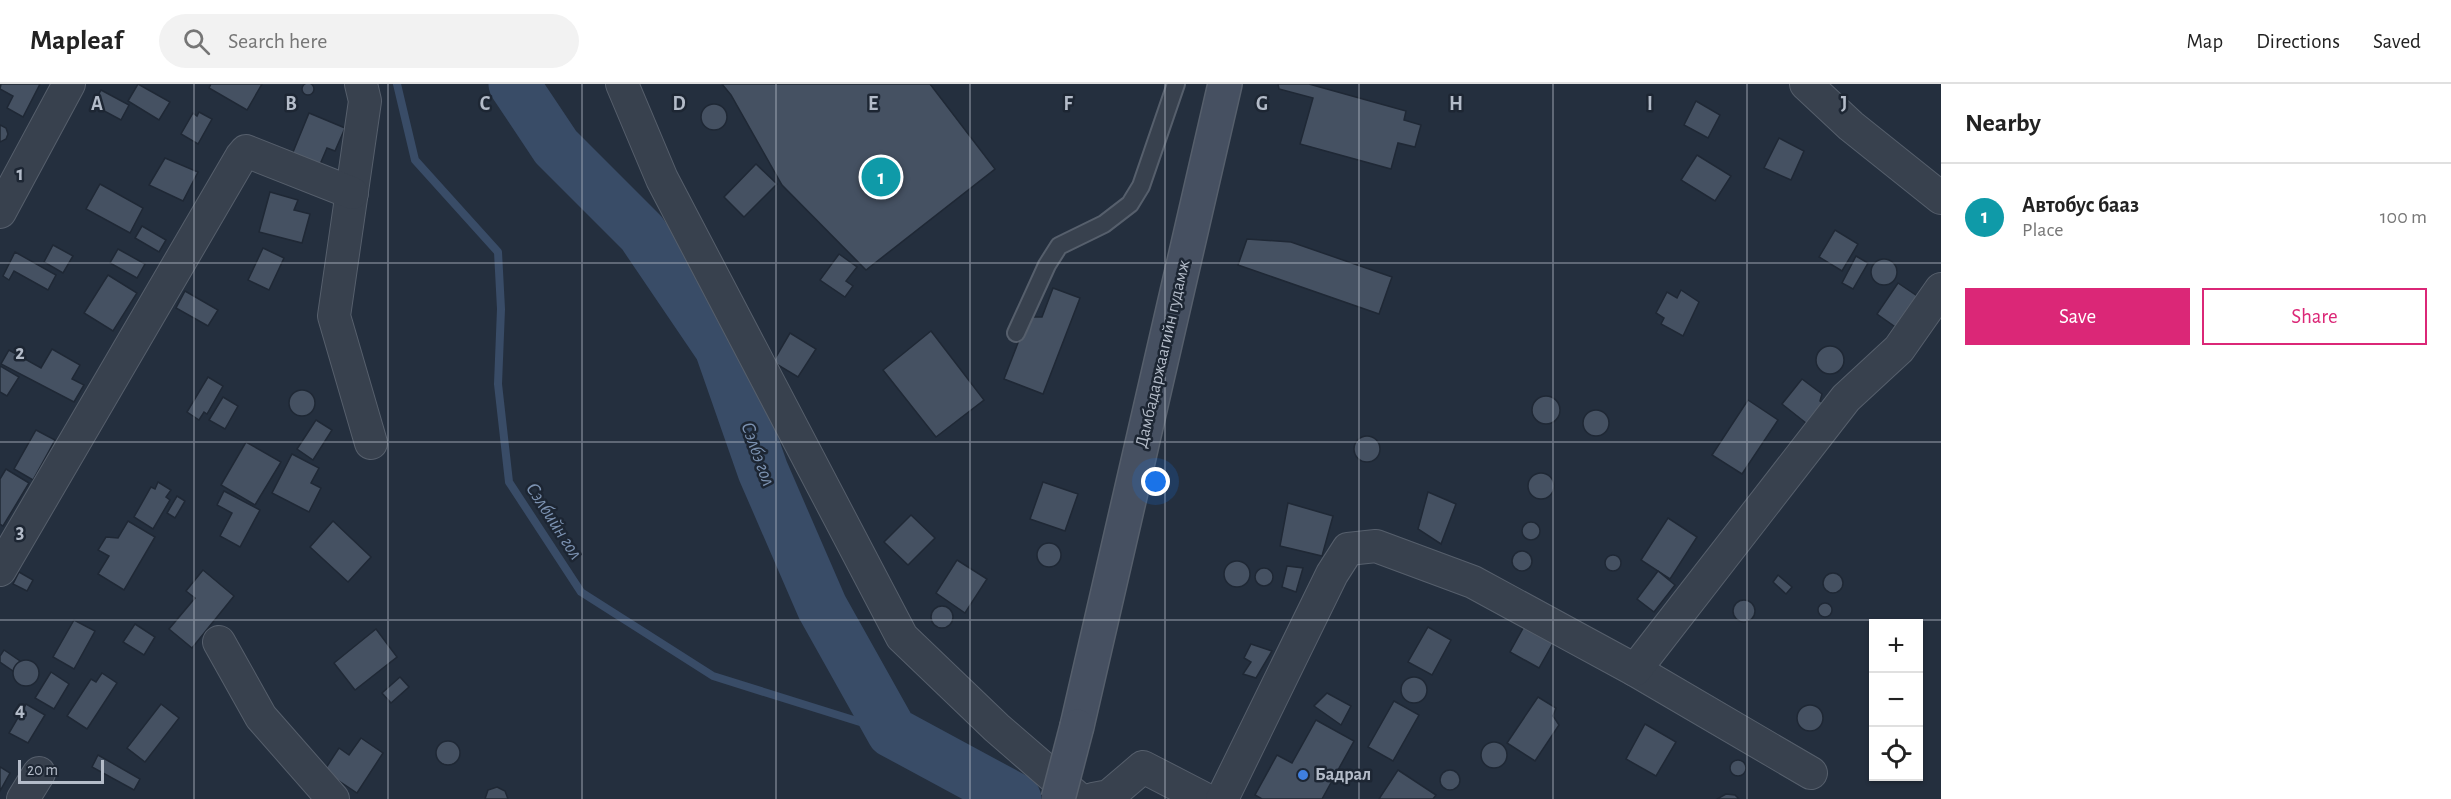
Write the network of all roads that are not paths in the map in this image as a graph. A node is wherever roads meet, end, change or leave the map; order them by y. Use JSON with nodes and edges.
{"nodes":[{"id":1,"x":69,"y":84,"type":"edge"},
{"id":2,"x":361,"y":84,"type":"edge"},
{"id":3,"x":622,"y":84,"type":"edge"},
{"id":4,"x":1176,"y":84,"type":"edge"},
{"id":5,"x":1225,"y":84,"type":"edge"},
{"id":6,"x":1806,"y":84,"type":"edge"},
{"id":7,"x":352,"y":193,"type":"junction"},
{"id":8,"x":1941,"y":198,"type":"edge"},
{"id":9,"x":0,"y":212,"type":"edge"},
{"id":10,"x":1941,"y":289,"type":"edge"},
{"id":11,"x":1016,"y":333,"type":"dead end"},
{"id":12,"x":372,"y":443,"type":"dead end"},
{"id":13,"x":0,"y":570,"type":"edge"},
{"id":14,"x":219,"y":642,"type":"dead end"},
{"id":15,"x":1635,"y":670,"type":"junction"},
{"id":16,"x":1811,"y":773,"type":"dead end"},
{"id":17,"x":333,"y":799,"type":"edge"},
{"id":18,"x":1058,"y":799,"type":"edge"},
{"id":19,"x":1079,"y":799,"type":"edge"},
{"id":20,"x":1093,"y":799,"type":"edge"},
{"id":21,"x":1205,"y":799,"type":"edge"},
{"id":22,"x":1222,"y":799,"type":"edge"}],
"edges":[{"from":1,"to":9,"type":"street"},
{"from":2,"to":7,"type":"street"},
{"from":3,"to":19,"type":"street"},
{"from":4,"to":11,"type":"lane"},
{"from":5,"to":18,"type":"main road","name":"Дамбадаржаагийн гудамж","bridge":true},
{"from":6,"to":8,"type":"street"},
{"from":7,"to":12,"type":"street"},
{"from":7,"to":13,"type":"street"},
{"from":10,"to":15,"type":"street"},
{"from":14,"to":17,"type":"street"},
{"from":15,"to":16,"type":"street"},
{"from":15,"to":22,"type":"street"},
{"from":20,"to":21,"type":"street"}]}
